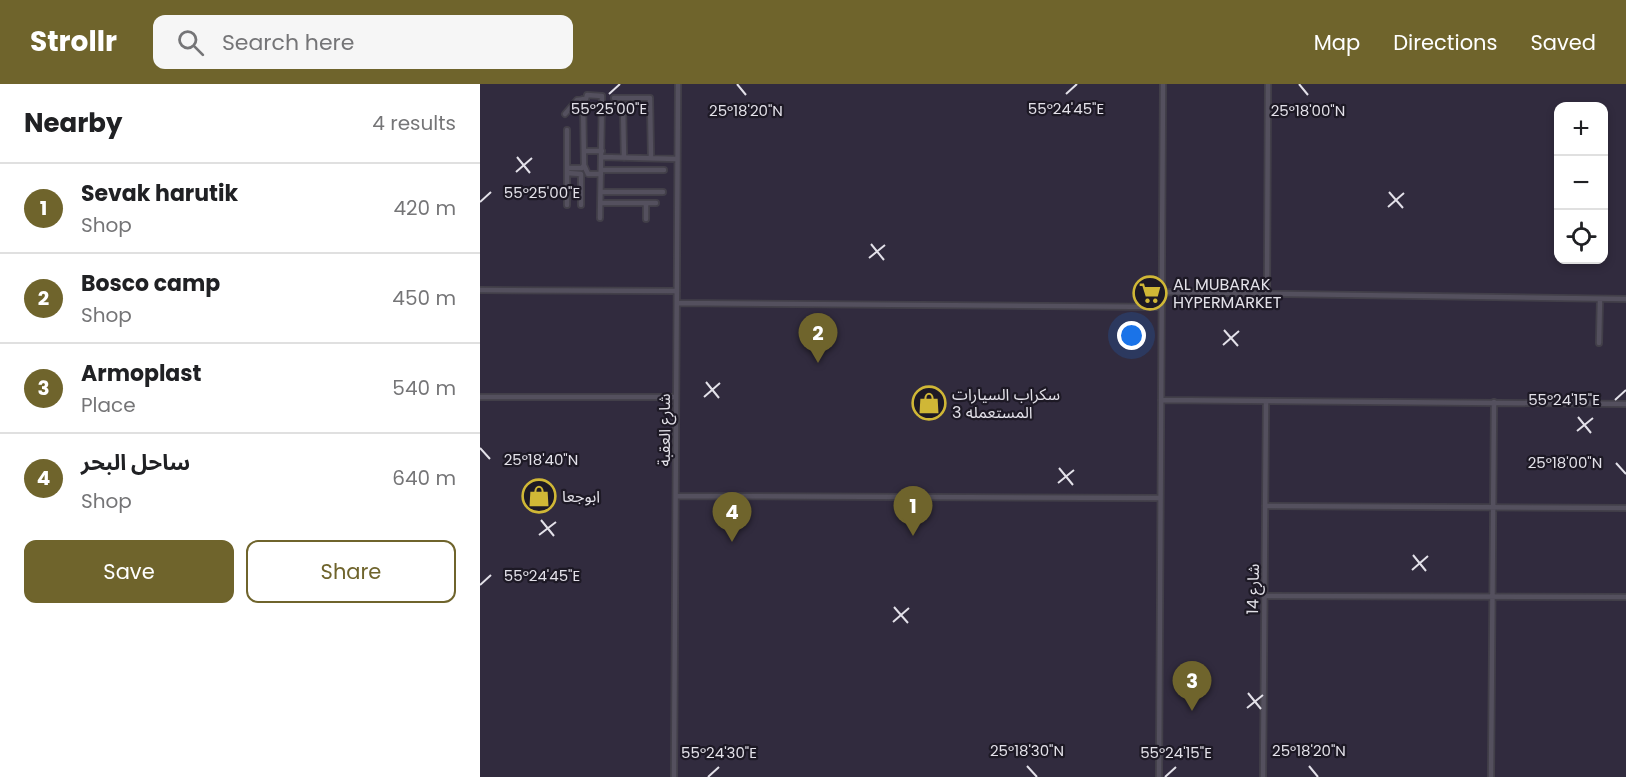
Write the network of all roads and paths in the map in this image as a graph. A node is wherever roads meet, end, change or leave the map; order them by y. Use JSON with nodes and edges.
{"nodes":[{"id":1,"x":678,"y":84,"type":"edge"},
{"id":2,"x":1163,"y":84,"type":"edge"},
{"id":3,"x":1268,"y":84,"type":"edge"},
{"id":4,"x":614,"y":98,"type":"dead end"},
{"id":5,"x":583,"y":99,"type":"junction"},
{"id":6,"x":623,"y":105,"type":"dead end"},
{"id":7,"x":565,"y":114,"type":"dead end"},
{"id":8,"x":567,"y":130,"type":"dead end"},
{"id":9,"x":584,"y":151,"type":"junction"},
{"id":10,"x":602,"y":154,"type":"junction"},
{"id":11,"x":624,"y":158,"type":"junction"},
{"id":12,"x":636,"y":158,"type":"junction"},
{"id":13,"x":651,"y":158,"type":"junction"},
{"id":14,"x":677,"y":159,"type":"junction"},
{"id":15,"x":584,"y":165,"type":"junction"},
{"id":16,"x":636,"y":170,"type":"junction"},
{"id":17,"x":664,"y":170,"type":"dead end"},
{"id":18,"x":567,"y":171,"type":"junction"},
{"id":19,"x":601,"y":172,"type":"junction"},
{"id":20,"x":601,"y":192,"type":"junction"},
{"id":21,"x":636,"y":192,"type":"junction"},
{"id":22,"x":663,"y":192,"type":"dead end"},
{"id":23,"x":601,"y":203,"type":"junction"},
{"id":24,"x":636,"y":203,"type":"junction"},
{"id":25,"x":646,"y":203,"type":"junction"},
{"id":26,"x":656,"y":203,"type":"dead end"},
{"id":27,"x":567,"y":205,"type":"dead end"},
{"id":28,"x":581,"y":206,"type":"dead end"},
{"id":29,"x":600,"y":218,"type":"dead end"},
{"id":30,"x":646,"y":219,"type":"dead end"},
{"id":31,"x":480,"y":291,"type":"edge"},
{"id":32,"x":677,"y":291,"type":"junction"},
{"id":33,"x":1161,"y":292,"type":"junction"},
{"id":34,"x":1267,"y":294,"type":"junction"},
{"id":35,"x":1600,"y":298,"type":"junction"},
{"id":36,"x":1626,"y":299,"type":"edge"},
{"id":37,"x":677,"y":303,"type":"junction"},
{"id":38,"x":1161,"y":308,"type":"junction"},
{"id":39,"x":1599,"y":343,"type":"dead end"},
{"id":40,"x":480,"y":397,"type":"edge"},
{"id":41,"x":676,"y":397,"type":"junction"},
{"id":42,"x":1626,"y":397,"type":"edge"},
{"id":43,"x":1161,"y":400,"type":"junction"},
{"id":44,"x":1266,"y":401,"type":"junction"},
{"id":45,"x":1494,"y":402,"type":"junction"},
{"id":46,"x":1626,"y":404,"type":"edge"},
{"id":47,"x":676,"y":496,"type":"junction"},
{"id":48,"x":1160,"y":498,"type":"junction"},
{"id":49,"x":1265,"y":506,"type":"junction"},
{"id":50,"x":1493,"y":507,"type":"junction"},
{"id":51,"x":1626,"y":508,"type":"edge"},
{"id":52,"x":1265,"y":596,"type":"junction"},
{"id":53,"x":1493,"y":596,"type":"junction"},
{"id":54,"x":1626,"y":597,"type":"edge"},
{"id":55,"x":675,"y":777,"type":"edge"},
{"id":56,"x":1159,"y":777,"type":"edge"},
{"id":57,"x":1263,"y":777,"type":"edge"},
{"id":58,"x":1491,"y":777,"type":"edge"}],
"edges":[{"from":1,"to":14,"type":"street","name":"شارع العقبة"},
{"from":2,"to":33,"type":"street"},
{"from":3,"to":34,"type":"street"},
{"from":4,"to":13,"type":"street"},
{"from":5,"to":7,"type":"street"},
{"from":5,"to":9,"type":"street"},
{"from":5,"to":10,"type":"street"},
{"from":6,"to":11,"type":"street"},
{"from":8,"to":18,"type":"street"},
{"from":9,"to":10,"type":"street"},
{"from":9,"to":15,"type":"street"},
{"from":10,"to":11,"type":"street"},
{"from":10,"to":19,"type":"street"},
{"from":11,"to":12,"type":"street"},
{"from":12,"to":13,"type":"street"},
{"from":12,"to":16,"type":"street"},
{"from":13,"to":14,"type":"street"},
{"from":14,"to":32,"type":"street","name":"شارع العقبة"},
{"from":15,"to":18,"type":"street"},
{"from":15,"to":19,"type":"street"},
{"from":16,"to":17,"type":"street"},
{"from":16,"to":19,"type":"street"},
{"from":18,"to":27,"type":"street"},
{"from":18,"to":28,"type":"street"},
{"from":19,"to":20,"type":"street"},
{"from":20,"to":21,"type":"street"},
{"from":20,"to":23,"type":"street"},
{"from":21,"to":22,"type":"street"},
{"from":21,"to":24,"type":"street"},
{"from":23,"to":24,"type":"street"},
{"from":23,"to":29,"type":"street"},
{"from":24,"to":25,"type":"street"},
{"from":25,"to":26,"type":"street"},
{"from":25,"to":30,"type":"street"},
{"from":31,"to":32,"type":"street"},
{"from":32,"to":37,"type":"street","name":"شارع العقبة"},
{"from":33,"to":34,"type":"street"},
{"from":33,"to":38,"type":"street"},
{"from":34,"to":35,"type":"street"},
{"from":35,"to":36,"type":"street"},
{"from":35,"to":39,"type":"street"},
{"from":37,"to":38,"type":"street"},
{"from":37,"to":41,"type":"street","name":"شارع العقبة"},
{"from":38,"to":43,"type":"street"},
{"from":40,"to":41,"type":"street"},
{"from":41,"to":47,"type":"street","name":"شارع العقبة"},
{"from":42,"to":46,"type":"street"},
{"from":43,"to":44,"type":"street"},
{"from":43,"to":48,"type":"street"},
{"from":44,"to":45,"type":"street"},
{"from":44,"to":49,"type":"street","name":"شارع 14"},
{"from":45,"to":46,"type":"street"},
{"from":45,"to":50,"type":"street"},
{"from":47,"to":48,"type":"street"},
{"from":47,"to":55,"type":"street","name":"شارع العقبة"},
{"from":48,"to":56,"type":"street"},
{"from":49,"to":50,"type":"street"},
{"from":49,"to":52,"type":"street","name":"شارع 14"},
{"from":50,"to":51,"type":"street"},
{"from":50,"to":53,"type":"street"},
{"from":52,"to":53,"type":"street"},
{"from":52,"to":57,"type":"street","name":"شارع 14"},
{"from":53,"to":54,"type":"street"},
{"from":53,"to":58,"type":"street"}]}
